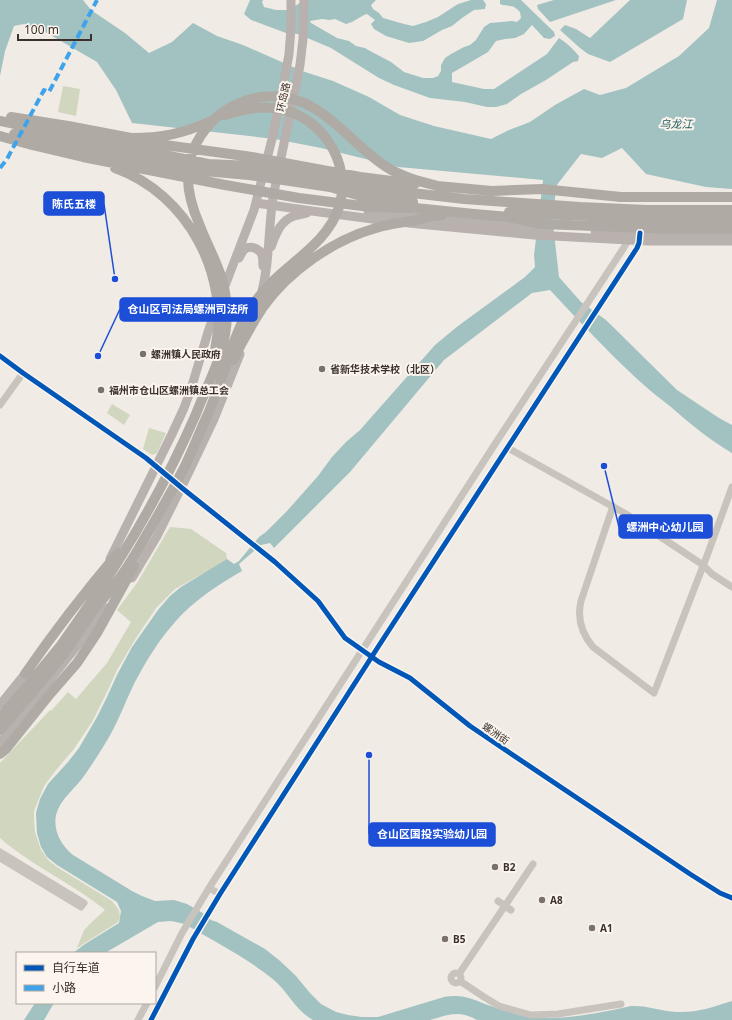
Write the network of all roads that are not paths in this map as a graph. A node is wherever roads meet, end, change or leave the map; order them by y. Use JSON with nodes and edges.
{"nodes":[{"id":1,"x":291,"y":0,"type":"edge"},
{"id":2,"x":304,"y":0,"type":"edge"},
{"id":3,"x":0,"y":115,"type":"edge"},
{"id":4,"x":0,"y":121,"type":"edge"},
{"id":5,"x":0,"y":131,"type":"edge"},
{"id":6,"x":0,"y":136,"type":"edge"},
{"id":7,"x":131,"y":138,"type":"junction"},
{"id":8,"x":83,"y":157,"type":"junction"},
{"id":9,"x":442,"y":187,"type":"junction"},
{"id":10,"x":732,"y":197,"type":"edge"},
{"id":11,"x":257,"y":199,"type":"junction"},
{"id":12,"x":273,"y":201,"type":"junction"},
{"id":13,"x":732,"y":210,"type":"edge"},
{"id":14,"x":312,"y":212,"type":"junction"},
{"id":15,"x":474,"y":214,"type":"junction"},
{"id":16,"x":732,"y":220,"type":"edge"},
{"id":17,"x":732,"y":229,"type":"edge"},
{"id":18,"x":534,"y":232,"type":"junction"},
{"id":19,"x":732,"y":234,"type":"edge"},
{"id":20,"x":627,"y":236,"type":"junction"},
{"id":21,"x":640,"y":237,"type":"junction"},
{"id":22,"x":732,"y":240,"type":"edge"},
{"id":23,"x":268,"y":253,"type":"junction"},
{"id":24,"x":227,"y":281,"type":"junction"},
{"id":25,"x":265,"y":281,"type":"junction"},
{"id":26,"x":0,"y":356,"type":"edge"},
{"id":27,"x":23,"y":373,"type":"junction"},
{"id":28,"x":220,"y":384,"type":"junction"},
{"id":29,"x":0,"y":405,"type":"edge"},
{"id":30,"x":197,"y":411,"type":"junction"},
{"id":31,"x":508,"y":448,"type":"junction"},
{"id":32,"x":156,"y":466,"type":"junction"},
{"id":33,"x":732,"y":487,"type":"edge"},
{"id":34,"x":182,"y":488,"type":"junction"},
{"id":35,"x":613,"y":506,"type":"junction"},
{"id":36,"x":137,"y":530,"type":"junction"},
{"id":37,"x":147,"y":534,"type":"junction"},
{"id":38,"x":703,"y":565,"type":"junction"},
{"id":39,"x":732,"y":587,"type":"edge"},
{"id":40,"x":362,"y":650,"type":"junction"},
{"id":41,"x":372,"y":657,"type":"junction"},
{"id":42,"x":25,"y":674,"type":"junction"},
{"id":43,"x":0,"y":705,"type":"edge"},
{"id":44,"x":0,"y":718,"type":"edge"},
{"id":45,"x":0,"y":730,"type":"edge"},
{"id":46,"x":0,"y":743,"type":"edge"},
{"id":47,"x":0,"y":754,"type":"edge"},
{"id":48,"x":0,"y":852,"type":"edge"},
{"id":49,"x":0,"y":858,"type":"edge"},
{"id":50,"x":533,"y":864,"type":"dead end"},
{"id":51,"x":210,"y":888,"type":"junction"},
{"id":52,"x":220,"y":894,"type":"junction"},
{"id":53,"x":732,"y":898,"type":"edge"},
{"id":54,"x":498,"y":901,"type":"dead end"},
{"id":55,"x":508,"y":908,"type":"junction"},
{"id":56,"x":156,"y":985,"type":"edge"},
{"id":57,"x":146,"y":1004,"type":"edge"},
{"id":58,"x":621,"y":1004,"type":"dead end"},
{"id":59,"x":138,"y":1020,"type":"edge"},
{"id":60,"x":151,"y":1020,"type":"edge"}],
"edges":[{"from":1,"to":11,"type":"main road","name":"环岛路"},
{"from":2,"to":12,"type":"main road","name":"环岛路"},
{"from":3,"to":7,"type":"highway"},
{"from":4,"to":13,"type":"highway"},
{"from":5,"to":16,"type":"highway"},
{"from":6,"to":8,"type":"highway"},
{"from":7,"to":9,"type":"highway"},
{"from":7,"to":28,"type":"highway"},
{"from":8,"to":15,"type":"highway"},
{"from":8,"to":30,"type":"highway"},
{"from":9,"to":10,"type":"highway"},
{"from":9,"to":30,"type":"highway"},
{"from":11,"to":12,"type":"main road"},
{"from":11,"to":24,"type":"main road","name":"环岛路"},
{"from":12,"to":14,"type":"main road"},
{"from":12,"to":18,"type":"main road"},
{"from":12,"to":23,"type":"main road","name":"环岛路"},
{"from":14,"to":18,"type":"main road"},
{"from":14,"to":23,"type":"main road"},
{"from":15,"to":17,"type":"highway"},
{"from":15,"to":28,"type":"highway"},
{"from":18,"to":20,"type":"main road"},
{"from":19,"to":21,"type":"main road"},
{"from":20,"to":21,"type":"main road"},
{"from":20,"to":40,"type":"street"},
{"from":21,"to":22,"type":"main road"},
{"from":21,"to":31,"type":"street"},
{"from":23,"to":25,"type":"main road","name":"环岛路"},
{"from":24,"to":25,"type":"main road"},
{"from":24,"to":32,"type":"main road"},
{"from":25,"to":34,"type":"main road"},
{"from":26,"to":27,"type":"street","name":"螺洲街"},
{"from":27,"to":29,"type":"street"},
{"from":27,"to":32,"type":"street","name":"螺洲街"},
{"from":28,"to":37,"type":"highway"},
{"from":30,"to":36,"type":"highway"},
{"from":31,"to":35,"type":"street"},
{"from":31,"to":41,"type":"street"},
{"from":32,"to":34,"type":"street","name":"螺洲街"},
{"from":32,"to":42,"type":"main road"},
{"from":33,"to":38,"type":"street"},
{"from":34,"to":40,"type":"street","name":"螺洲街"},
{"from":34,"to":46,"type":"main road"},
{"from":35,"to":38,"type":"street"},
{"from":35,"to":38,"type":"street"},
{"from":36,"to":42,"type":"highway"},
{"from":36,"to":44,"type":"highway"},
{"from":37,"to":45,"type":"highway"},
{"from":37,"to":47,"type":"highway"},
{"from":38,"to":39,"type":"street"},
{"from":40,"to":41,"type":"street","name":"螺洲街"},
{"from":40,"to":51,"type":"street"},
{"from":41,"to":52,"type":"street"},
{"from":41,"to":53,"type":"street","name":"螺洲街"},
{"from":42,"to":43,"type":"main road"},
{"from":48,"to":49,"type":"street"},
{"from":50,"to":55,"type":"street"},
{"from":51,"to":52,"type":"street"},
{"from":51,"to":56,"type":"street"},
{"from":52,"to":60,"type":"street"},
{"from":54,"to":55,"type":"street"},
{"from":55,"to":58,"type":"street"},
{"from":57,"to":59,"type":"street"}]}
